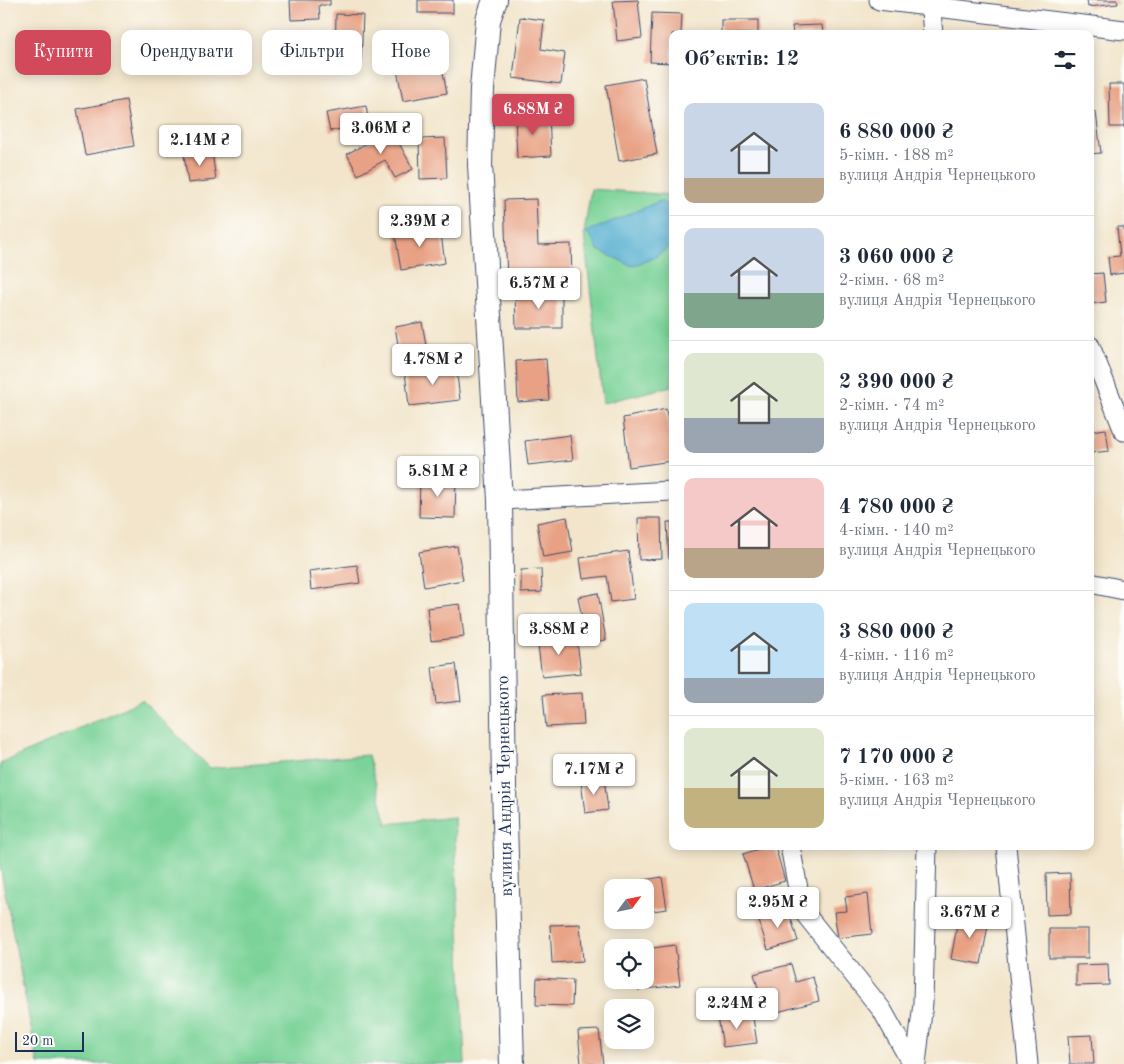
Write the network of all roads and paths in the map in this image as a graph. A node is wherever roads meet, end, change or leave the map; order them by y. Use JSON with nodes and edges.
{"nodes":[{"id":1,"x":495,"y":0,"type":"edge"},
{"id":2,"x":879,"y":0,"type":"edge"},
{"id":3,"x":931,"y":4,"type":"edge"},
{"id":4,"x":933,"y":30,"type":"edge"},
{"id":5,"x":1124,"y":30,"type":"edge"},
{"id":6,"x":1094,"y":356,"type":"edge"},
{"id":7,"x":1124,"y":431,"type":"edge"},
{"id":8,"x":669,"y":491,"type":"edge"},
{"id":9,"x":500,"y":500,"type":"junction"},
{"id":10,"x":1094,"y":584,"type":"edge"},
{"id":11,"x":1124,"y":590,"type":"edge"},
{"id":12,"x":791,"y":850,"type":"edge"},
{"id":13,"x":928,"y":850,"type":"edge"},
{"id":14,"x":1006,"y":850,"type":"edge"},
{"id":15,"x":512,"y":1064,"type":"edge"},
{"id":16,"x":914,"y":1064,"type":"edge"},
{"id":17,"x":1028,"y":1064,"type":"edge"}],
"edges":[{"from":1,"to":9,"type":"street","name":"вулиця Андрія Чернецького"},
{"from":2,"to":3,"type":"street"},
{"from":3,"to":4,"type":"street"},
{"from":3,"to":5,"type":"street"},
{"from":6,"to":7,"type":"street"},
{"from":8,"to":9,"type":"street"},
{"from":9,"to":15,"type":"street","name":"вулиця Андрія Чернецького"},
{"from":10,"to":11,"type":"street"},
{"from":12,"to":16,"type":"street"},
{"from":13,"to":16,"type":"street"},
{"from":14,"to":17,"type":"street"}]}
